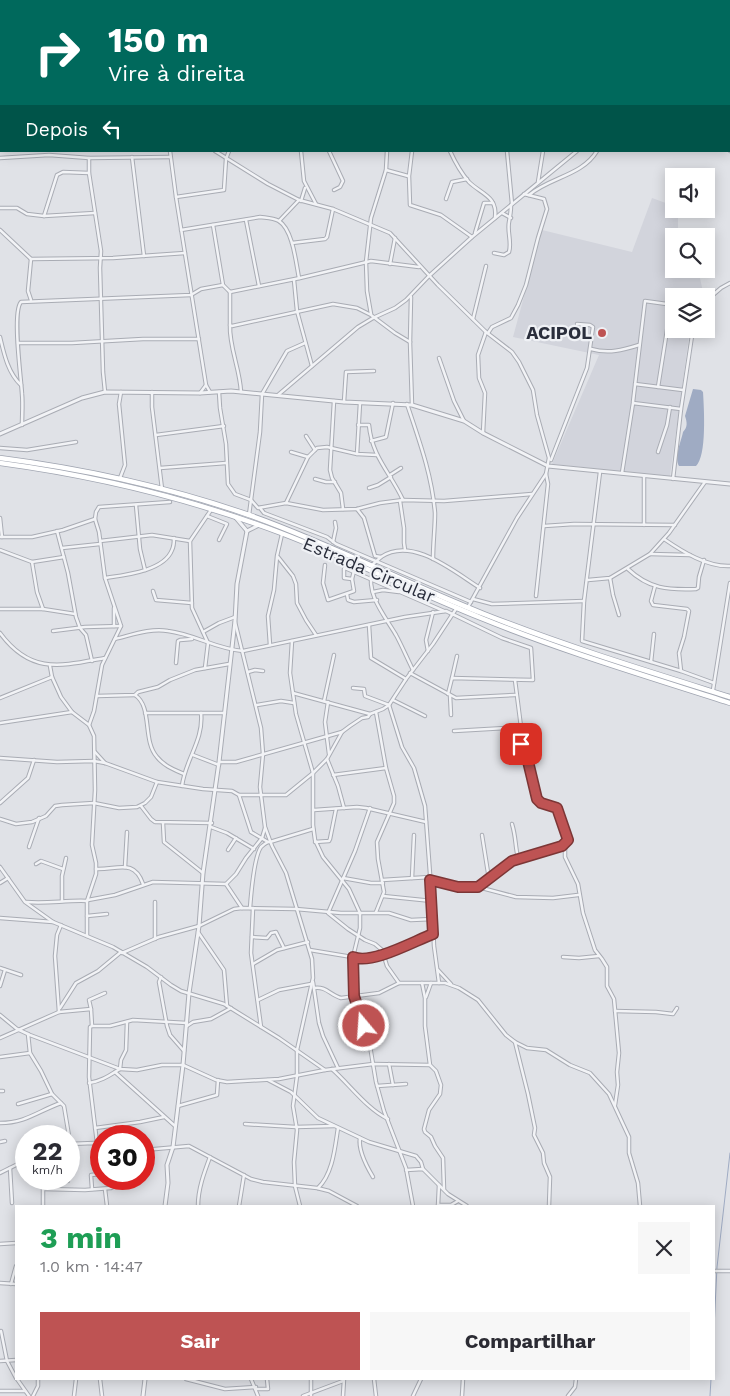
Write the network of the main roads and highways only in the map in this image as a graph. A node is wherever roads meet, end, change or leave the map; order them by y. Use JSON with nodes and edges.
{"nodes":[{"id":1,"x":0,"y":458,"type":"edge"},
{"id":2,"x":0,"y":463,"type":"edge"},
{"id":3,"x":730,"y":698,"type":"edge"},
{"id":4,"x":730,"y":703,"type":"edge"}],
"edges":[{"from":1,"to":3,"type":"main road","name":"Estrada Circular"},
{"from":2,"to":4,"type":"main road","name":"Estrada Circular"}]}
